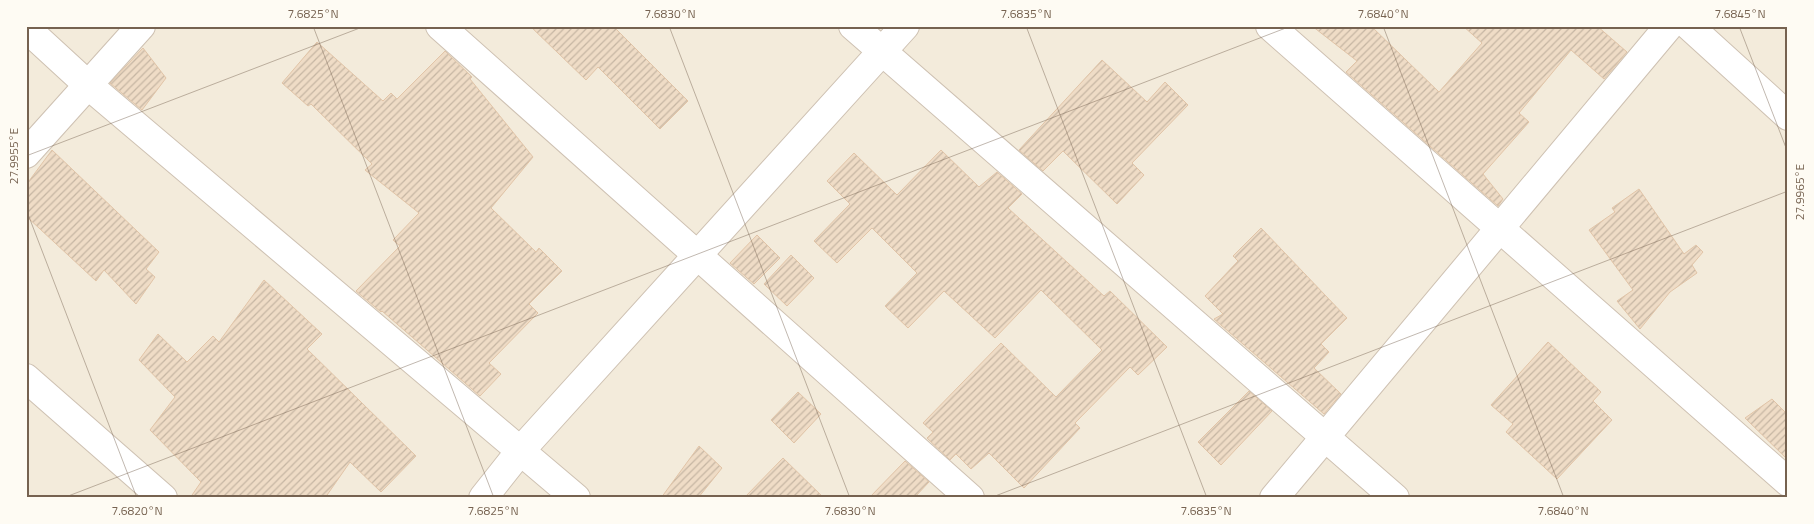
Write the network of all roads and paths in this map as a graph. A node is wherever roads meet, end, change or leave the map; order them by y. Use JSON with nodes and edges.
{"nodes":[{"id":1,"x":141,"y":26,"type":"edge"},
{"id":2,"x":440,"y":26,"type":"edge"},
{"id":3,"x":853,"y":26,"type":"edge"},
{"id":4,"x":905,"y":26,"type":"edge"},
{"id":5,"x":1270,"y":26,"type":"edge"},
{"id":6,"x":1669,"y":26,"type":"edge"},
{"id":7,"x":1689,"y":26,"type":"edge"},
{"id":8,"x":26,"y":28,"type":"edge"},
{"id":9,"x":882,"y":52,"type":"junction"},
{"id":10,"x":88,"y":85,"type":"junction"},
{"id":11,"x":1788,"y":116,"type":"edge"},
{"id":12,"x":26,"y":154,"type":"edge"},
{"id":13,"x":1499,"y":229,"type":"junction"},
{"id":14,"x":698,"y":256,"type":"junction"},
{"id":15,"x":26,"y":378,"type":"edge"},
{"id":16,"x":1326,"y":436,"type":"junction"},
{"id":17,"x":521,"y":450,"type":"junction"},
{"id":18,"x":1788,"y":482,"type":"edge"},
{"id":19,"x":163,"y":498,"type":"edge"},
{"id":20,"x":483,"y":498,"type":"edge"},
{"id":21,"x":576,"y":498,"type":"edge"},
{"id":22,"x":970,"y":498,"type":"edge"},
{"id":23,"x":1274,"y":498,"type":"edge"},
{"id":24,"x":1395,"y":498,"type":"edge"}],
"edges":[{"from":1,"to":10,"type":"street"},
{"from":2,"to":14,"type":"street"},
{"from":3,"to":9,"type":"street"},
{"from":4,"to":9,"type":"street"},
{"from":5,"to":13,"type":"street"},
{"from":6,"to":13,"type":"street"},
{"from":7,"to":11,"type":"street"},
{"from":8,"to":10,"type":"street"},
{"from":9,"to":14,"type":"street"},
{"from":9,"to":16,"type":"street"},
{"from":10,"to":12,"type":"street"},
{"from":10,"to":17,"type":"street"},
{"from":13,"to":16,"type":"street"},
{"from":13,"to":18,"type":"street"},
{"from":14,"to":17,"type":"street"},
{"from":14,"to":22,"type":"street"},
{"from":15,"to":19,"type":"street"},
{"from":16,"to":23,"type":"street"},
{"from":16,"to":24,"type":"street"},
{"from":17,"to":20,"type":"street"},
{"from":17,"to":21,"type":"street"}]}
